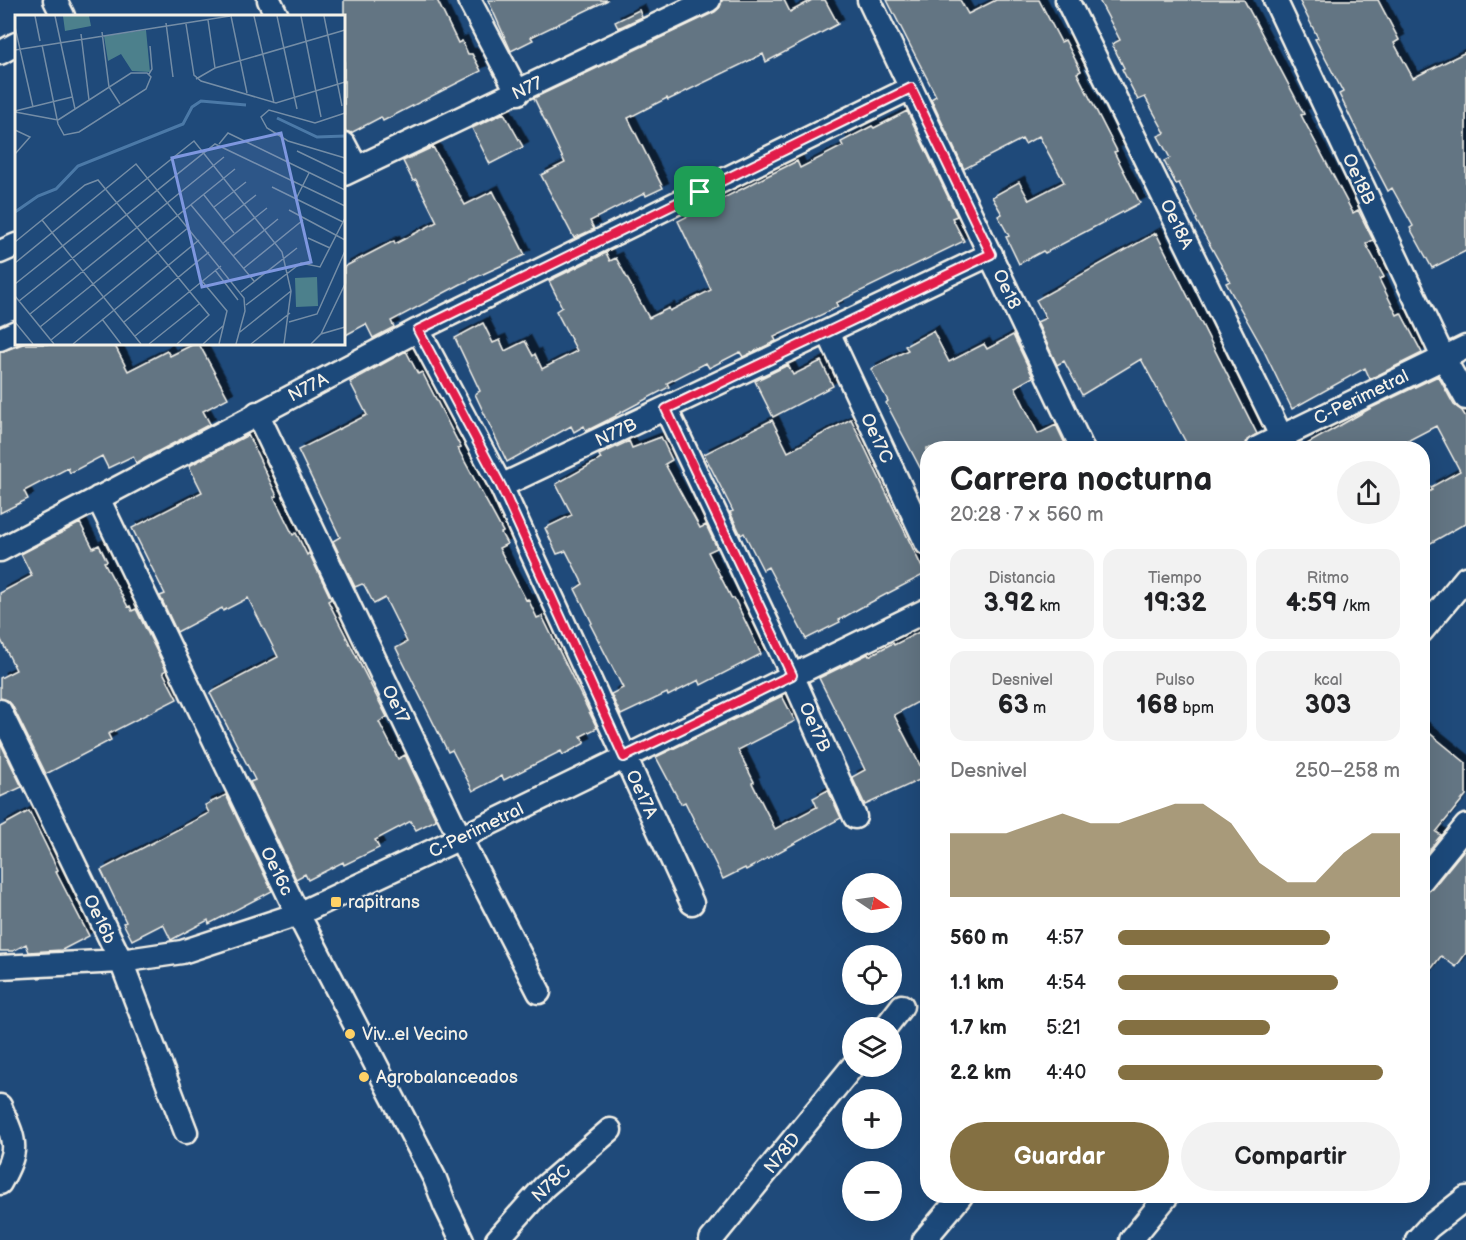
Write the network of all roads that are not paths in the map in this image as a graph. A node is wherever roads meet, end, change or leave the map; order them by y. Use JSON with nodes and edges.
{"nodes":[{"id":1,"x":55,"y":0,"type":"edge"},
{"id":2,"x":269,"y":0,"type":"edge"},
{"id":3,"x":469,"y":0,"type":"edge"},
{"id":4,"x":709,"y":0,"type":"edge"},
{"id":5,"x":869,"y":0,"type":"edge"},
{"id":6,"x":1067,"y":0,"type":"edge"},
{"id":7,"x":1275,"y":0,"type":"edge"},
{"id":8,"x":675,"y":8,"type":"edge"},
{"id":9,"x":62,"y":15,"type":"edge"},
{"id":10,"x":276,"y":15,"type":"edge"},
{"id":11,"x":15,"y":45,"type":"edge"},
{"id":12,"x":0,"y":53,"type":"edge"},
{"id":13,"x":911,"y":88,"type":"junction"},
{"id":14,"x":518,"y":93,"type":"junction"},
{"id":15,"x":345,"y":148,"type":"edge"},
{"id":16,"x":350,"y":170,"type":"edge"},
{"id":17,"x":15,"y":244,"type":"edge"},
{"id":18,"x":0,"y":252,"type":"edge"},
{"id":19,"x":991,"y":254,"type":"junction"},
{"id":20,"x":418,"y":330,"type":"junction"},
{"id":21,"x":15,"y":332,"type":"edge"},
{"id":22,"x":828,"y":332,"type":"junction"},
{"id":23,"x":0,"y":339,"type":"edge"},
{"id":24,"x":1466,"y":347,"type":"edge"},
{"id":25,"x":1443,"y":357,"type":"junction"},
{"id":26,"x":1466,"y":398,"type":"edge"},
{"id":27,"x":666,"y":409,"type":"junction"},
{"id":28,"x":257,"y":414,"type":"junction"},
{"id":29,"x":1079,"y":441,"type":"edge"},
{"id":30,"x":1284,"y":441,"type":"edge"},
{"id":31,"x":1286,"y":441,"type":"edge"},
{"id":32,"x":501,"y":486,"type":"junction"},
{"id":33,"x":98,"y":498,"type":"junction"},
{"id":34,"x":920,"y":529,"type":"edge"},
{"id":35,"x":0,"y":550,"type":"edge"},
{"id":36,"x":1466,"y":578,"type":"edge"},
{"id":37,"x":920,"y":613,"type":"edge"},
{"id":38,"x":1430,"y":621,"type":"edge"},
{"id":39,"x":792,"y":675,"type":"junction"},
{"id":40,"x":0,"y":711,"type":"edge"},
{"id":41,"x":624,"y":757,"type":"junction"},
{"id":42,"x":855,"y":817,"type":"dead end"},
{"id":43,"x":1466,"y":826,"type":"edge"},
{"id":44,"x":460,"y":838,"type":"junction"},
{"id":45,"x":1430,"y":870,"type":"edge"},
{"id":46,"x":692,"y":903,"type":"dead end"},
{"id":47,"x":298,"y":914,"type":"junction"},
{"id":48,"x":121,"y":961,"type":"junction"},
{"id":49,"x":0,"y":967,"type":"edge"},
{"id":50,"x":539,"y":992,"type":"dead end"},
{"id":51,"x":902,"y":1006,"type":"dead end"},
{"id":52,"x":894,"y":1017,"type":"edge"},
{"id":53,"x":844,"y":1077,"type":"edge"},
{"id":54,"x":0,"y":1106,"type":"edge"},
{"id":55,"x":610,"y":1130,"type":"dead end"},
{"id":56,"x":186,"y":1132,"type":"dead end"},
{"id":57,"x":0,"y":1184,"type":"edge"},
{"id":58,"x":1466,"y":1198,"type":"edge"},
{"id":59,"x":955,"y":1203,"type":"edge"},
{"id":60,"x":1161,"y":1203,"type":"edge"},
{"id":61,"x":462,"y":1240,"type":"edge"},
{"id":62,"x":496,"y":1240,"type":"edge"},
{"id":63,"x":712,"y":1240,"type":"edge"},
{"id":64,"x":924,"y":1240,"type":"edge"},
{"id":65,"x":1131,"y":1240,"type":"edge"},
{"id":66,"x":1417,"y":1240,"type":"edge"}],
"edges":[{"from":1,"to":9,"type":"street"},
{"from":2,"to":10,"type":"street"},
{"from":3,"to":14,"type":"street"},
{"from":4,"to":8,"type":"street","name":"N77"},
{"from":5,"to":13,"type":"street","name":"Oe18"},
{"from":6,"to":30,"type":"street","name":"Oe18A"},
{"from":7,"to":25,"type":"street","name":"Oe18B"},
{"from":8,"to":14,"type":"street","name":"N77"},
{"from":11,"to":12,"type":"street"},
{"from":13,"to":19,"type":"street","name":"Oe18"},
{"from":13,"to":20,"type":"street","name":"N77A"},
{"from":14,"to":16,"type":"street","name":"N77"},
{"from":15,"to":16,"type":"street"},
{"from":17,"to":18,"type":"street"},
{"from":19,"to":22,"type":"street","name":"N77B"},
{"from":19,"to":29,"type":"street","name":"Oe18"},
{"from":20,"to":28,"type":"street","name":"N77A"},
{"from":20,"to":32,"type":"street","name":"Oe17A"},
{"from":21,"to":23,"type":"street"},
{"from":22,"to":27,"type":"street","name":"N77B"},
{"from":22,"to":34,"type":"street","name":"Oe17C"},
{"from":24,"to":25,"type":"street","name":"C-Perimetral"},
{"from":25,"to":26,"type":"street","name":"Oe18B"},
{"from":25,"to":31,"type":"street","name":"C-Perimetral"},
{"from":27,"to":32,"type":"street","name":"N77B"},
{"from":27,"to":39,"type":"street","name":"Oe17B"},
{"from":28,"to":33,"type":"street","name":"N77A"},
{"from":28,"to":44,"type":"street","name":"Oe17"},
{"from":32,"to":41,"type":"street","name":"Oe17A"},
{"from":33,"to":35,"type":"street","name":"N77A"},
{"from":33,"to":47,"type":"street","name":"Oe16c"},
{"from":36,"to":38,"type":"street"},
{"from":37,"to":39,"type":"street","name":"C-Perimetral"},
{"from":39,"to":41,"type":"street","name":"C-Perimetral"},
{"from":39,"to":42,"type":"street","name":"Oe17B"},
{"from":40,"to":48,"type":"street","name":"Oe16b"},
{"from":41,"to":44,"type":"street","name":"C-Perimetral"},
{"from":41,"to":46,"type":"street","name":"Oe17A"},
{"from":43,"to":45,"type":"street"},
{"from":44,"to":47,"type":"street","name":"C-Perimetral"},
{"from":44,"to":50,"type":"street","name":"Oe17"},
{"from":47,"to":48,"type":"street","name":"C-Perimetral"},
{"from":47,"to":61,"type":"street","name":"Oe16c"},
{"from":48,"to":49,"type":"street","name":"C-Perimetral"},
{"from":48,"to":56,"type":"street","name":"Oe16b"},
{"from":51,"to":52,"type":"street"},
{"from":53,"to":63,"type":"street","name":"N78D"},
{"from":54,"to":57,"type":"street"},
{"from":55,"to":62,"type":"street","name":"N78C"},
{"from":58,"to":66,"type":"street"},
{"from":59,"to":64,"type":"street"},
{"from":60,"to":65,"type":"street"}]}
